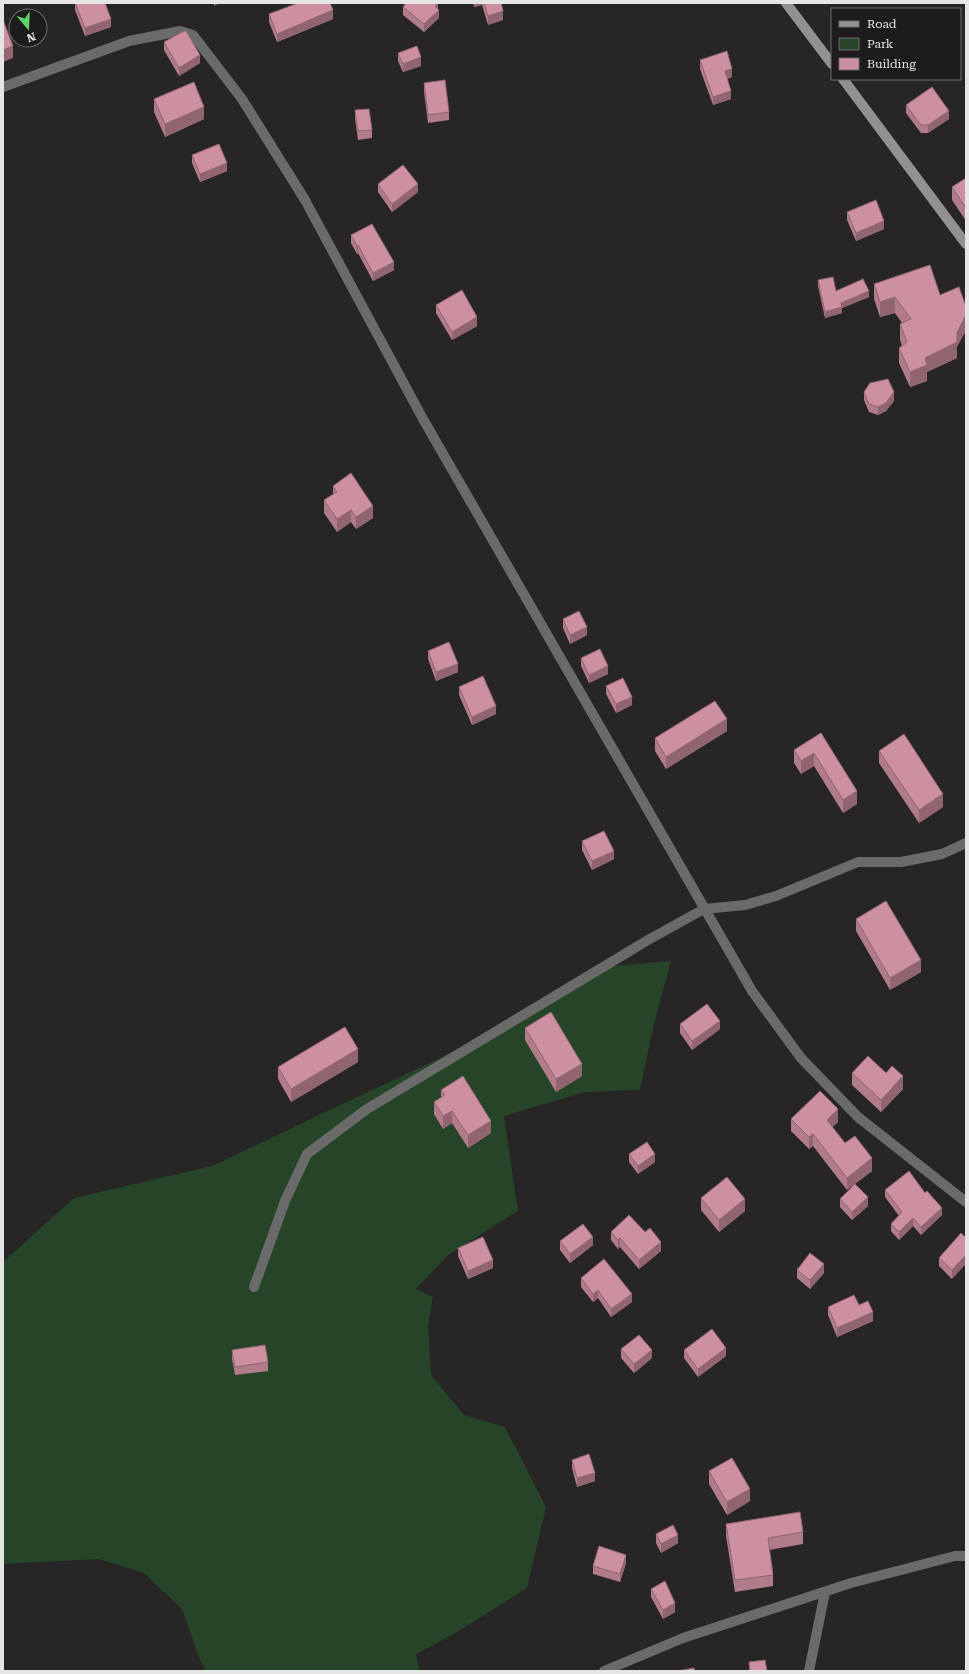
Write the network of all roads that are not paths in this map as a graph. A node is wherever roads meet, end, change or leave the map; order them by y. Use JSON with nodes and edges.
{"nodes":[{"id":1,"x":786,"y":3,"type":"edge"},
{"id":2,"x":831,"y":63,"type":"edge"},
{"id":3,"x":844,"y":80,"type":"edge"},
{"id":4,"x":3,"y":87,"type":"edge"},
{"id":5,"x":966,"y":244,"type":"edge"},
{"id":6,"x":966,"y":843,"type":"edge"},
{"id":7,"x":704,"y":910,"type":"junction"},
{"id":8,"x":966,"y":1202,"type":"edge"},
{"id":9,"x":254,"y":1287,"type":"dead end"},
{"id":10,"x":966,"y":1556,"type":"edge"},
{"id":11,"x":825,"y":1592,"type":"junction"},
{"id":12,"x":604,"y":1671,"type":"edge"},
{"id":13,"x":809,"y":1671,"type":"edge"}],
"edges":[{"from":1,"to":2,"type":"main road"},
{"from":3,"to":5,"type":"main road"},
{"from":4,"to":7,"type":"street"},
{"from":6,"to":7,"type":"street"},
{"from":7,"to":8,"type":"street"},
{"from":7,"to":9,"type":"street"},
{"from":10,"to":11,"type":"street"},
{"from":11,"to":12,"type":"street"},
{"from":11,"to":13,"type":"street"}]}
